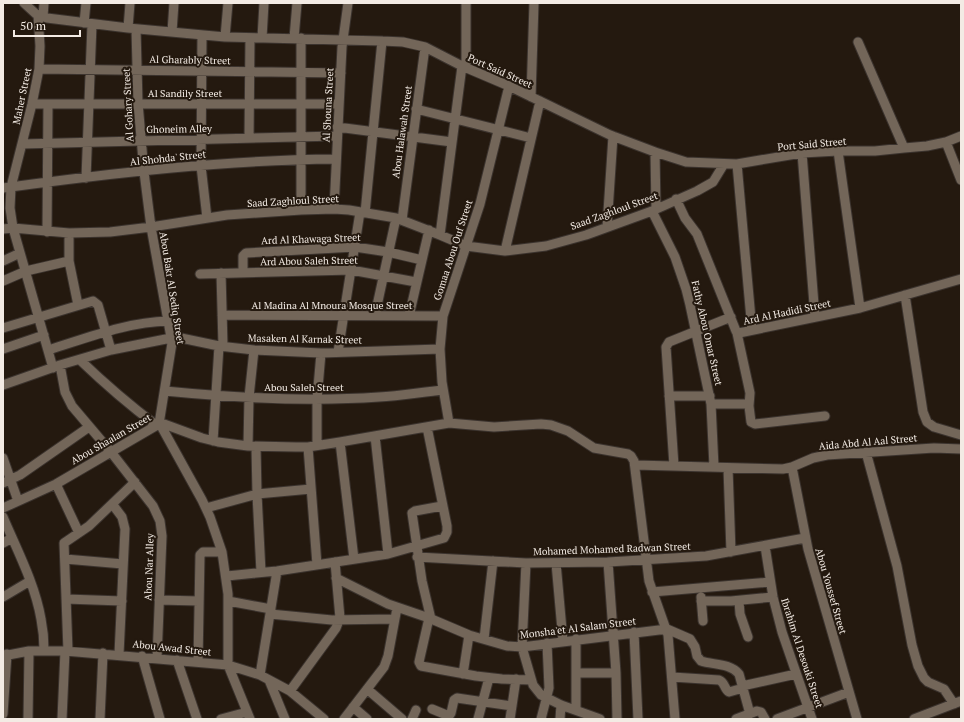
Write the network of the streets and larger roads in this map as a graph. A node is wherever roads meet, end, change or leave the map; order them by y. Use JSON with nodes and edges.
{"nodes":[{"id":1,"x":24,"y":3,"type":"edge"},
{"id":2,"x":44,"y":3,"type":"edge"},
{"id":3,"x":86,"y":3,"type":"edge"},
{"id":4,"x":130,"y":3,"type":"edge"},
{"id":5,"x":174,"y":3,"type":"edge"},
{"id":6,"x":228,"y":3,"type":"edge"},
{"id":7,"x":264,"y":3,"type":"edge"},
{"id":8,"x":296,"y":3,"type":"edge"},
{"id":9,"x":347,"y":3,"type":"edge"},
{"id":10,"x":466,"y":3,"type":"edge"},
{"id":11,"x":534,"y":3,"type":"edge"},
{"id":12,"x":40,"y":16,"type":"junction"},
{"id":13,"x":88,"y":23,"type":"junction"},
{"id":14,"x":132,"y":28,"type":"junction"},
{"id":15,"x":172,"y":32,"type":"junction"},
{"id":16,"x":202,"y":35,"type":"junction"},
{"id":17,"x":225,"y":36,"type":"junction"},
{"id":18,"x":250,"y":38,"type":"junction"},
{"id":19,"x":262,"y":38,"type":"junction"},
{"id":20,"x":297,"y":38,"type":"junction"},
{"id":21,"x":343,"y":40,"type":"junction"},
{"id":22,"x":382,"y":41,"type":"junction"},
{"id":23,"x":858,"y":42,"type":"dead end"},
{"id":24,"x":425,"y":47,"type":"junction"},
{"id":25,"x":464,"y":67,"type":"junction"},
{"id":26,"x":39,"y":69,"type":"junction"},
{"id":27,"x":90,"y":70,"type":"junction"},
{"id":28,"x":138,"y":70,"type":"junction"},
{"id":29,"x":202,"y":71,"type":"junction"},
{"id":30,"x":250,"y":72,"type":"junction"},
{"id":31,"x":301,"y":72,"type":"junction"},
{"id":32,"x":341,"y":73,"type":"junction"},
{"id":33,"x":509,"y":86,"type":"junction"},
{"id":34,"x":536,"y":99,"type":"junction"},
{"id":35,"x":138,"y":103,"type":"junction"},
{"id":36,"x":32,"y":104,"type":"junction"},
{"id":37,"x":48,"y":104,"type":"junction"},
{"id":38,"x":89,"y":104,"type":"junction"},
{"id":39,"x":202,"y":104,"type":"junction"},
{"id":40,"x":249,"y":104,"type":"junction"},
{"id":41,"x":301,"y":104,"type":"junction"},
{"id":42,"x":339,"y":104,"type":"junction"},
{"id":43,"x":416,"y":110,"type":"junction"},
{"id":44,"x":456,"y":119,"type":"junction"},
{"id":45,"x":498,"y":130,"type":"junction"},
{"id":46,"x":337,"y":132,"type":"junction"},
{"id":47,"x":373,"y":132,"type":"junction"},
{"id":48,"x":613,"y":136,"type":"junction"},
{"id":49,"x":961,"y":136,"type":"edge"},
{"id":50,"x":301,"y":137,"type":"junction"},
{"id":51,"x":413,"y":137,"type":"junction"},
{"id":52,"x":248,"y":138,"type":"junction"},
{"id":53,"x":531,"y":138,"type":"junction"},
{"id":54,"x":201,"y":140,"type":"junction"},
{"id":55,"x":141,"y":141,"type":"junction"},
{"id":56,"x":87,"y":142,"type":"junction"},
{"id":57,"x":452,"y":142,"type":"junction"},
{"id":58,"x":946,"y":142,"type":"junction"},
{"id":59,"x":22,"y":144,"type":"junction"},
{"id":60,"x":48,"y":144,"type":"junction"},
{"id":61,"x":904,"y":148,"type":"junction"},
{"id":62,"x":838,"y":151,"type":"junction"},
{"id":63,"x":654,"y":152,"type":"junction"},
{"id":64,"x":802,"y":154,"type":"junction"},
{"id":65,"x":301,"y":159,"type":"junction"},
{"id":66,"x":336,"y":159,"type":"junction"},
{"id":67,"x":724,"y":164,"type":"junction"},
{"id":68,"x":737,"y":164,"type":"junction"},
{"id":69,"x":201,"y":166,"type":"junction"},
{"id":70,"x":144,"y":172,"type":"junction"},
{"id":71,"x":86,"y":178,"type":"junction"},
{"id":72,"x":961,"y":180,"type":"edge"},
{"id":73,"x":47,"y":183,"type":"junction"},
{"id":74,"x":7,"y":187,"type":"edge"},
{"id":75,"x":676,"y":199,"type":"junction"},
{"id":76,"x":334,"y":209,"type":"junction"},
{"id":77,"x":301,"y":210,"type":"junction"},
{"id":78,"x":654,"y":210,"type":"junction"},
{"id":79,"x":363,"y":212,"type":"junction"},
{"id":80,"x":207,"y":218,"type":"junction"},
{"id":81,"x":399,"y":219,"type":"junction"},
{"id":82,"x":151,"y":227,"type":"junction"},
{"id":83,"x":607,"y":227,"type":"junction"},
{"id":84,"x":13,"y":228,"type":"junction"},
{"id":85,"x":3,"y":229,"type":"edge"},
{"id":86,"x":429,"y":230,"type":"junction"},
{"id":87,"x":47,"y":232,"type":"junction"},
{"id":88,"x":69,"y":233,"type":"junction"},
{"id":89,"x":440,"y":234,"type":"junction"},
{"id":90,"x":466,"y":246,"type":"junction"},
{"id":91,"x":355,"y":247,"type":"junction"},
{"id":92,"x":505,"y":251,"type":"junction"},
{"id":93,"x":388,"y":252,"type":"junction"},
{"id":94,"x":20,"y":253,"type":"junction"},
{"id":95,"x":422,"y":260,"type":"junction"},
{"id":96,"x":3,"y":261,"type":"edge"},
{"id":97,"x":69,"y":261,"type":"junction"},
{"id":98,"x":351,"y":270,"type":"junction"},
{"id":99,"x":26,"y":271,"type":"junction"},
{"id":100,"x":221,"y":273,"type":"junction"},
{"id":101,"x":243,"y":273,"type":"junction"},
{"id":102,"x":200,"y":274,"type":"dead end"},
{"id":103,"x":383,"y":275,"type":"junction"},
{"id":104,"x":961,"y":280,"type":"edge"},
{"id":105,"x":3,"y":281,"type":"edge"},
{"id":106,"x":416,"y":282,"type":"junction"},
{"id":107,"x":905,"y":295,"type":"junction"},
{"id":108,"x":78,"y":305,"type":"junction"},
{"id":109,"x":860,"y":308,"type":"junction"},
{"id":110,"x":222,"y":315,"type":"junction"},
{"id":111,"x":344,"y":315,"type":"junction"},
{"id":112,"x":375,"y":315,"type":"junction"},
{"id":113,"x":409,"y":316,"type":"junction"},
{"id":114,"x":443,"y":316,"type":"junction"},
{"id":115,"x":731,"y":317,"type":"junction"},
{"id":116,"x":815,"y":317,"type":"junction"},
{"id":117,"x":39,"y":318,"type":"junction"},
{"id":118,"x":168,"y":321,"type":"junction"},
{"id":119,"x":3,"y":328,"type":"edge"},
{"id":120,"x":752,"y":330,"type":"junction"},
{"id":121,"x":106,"y":332,"type":"junction"},
{"id":122,"x":696,"y":332,"type":"junction"},
{"id":123,"x":737,"y":333,"type":"junction"},
{"id":124,"x":44,"y":335,"type":"junction"},
{"id":125,"x":171,"y":338,"type":"junction"},
{"id":126,"x":221,"y":346,"type":"junction"},
{"id":127,"x":3,"y":349,"type":"edge"},
{"id":128,"x":440,"y":349,"type":"junction"},
{"id":129,"x":48,"y":350,"type":"junction"},
{"id":130,"x":111,"y":350,"type":"junction"},
{"id":131,"x":254,"y":350,"type":"junction"},
{"id":132,"x":321,"y":352,"type":"junction"},
{"id":133,"x":338,"y":352,"type":"junction"},
{"id":134,"x":80,"y":360,"type":"junction"},
{"id":135,"x":57,"y":366,"type":"junction"},
{"id":136,"x":3,"y":385,"type":"edge"},
{"id":137,"x":165,"y":390,"type":"junction"},
{"id":138,"x":443,"y":390,"type":"junction"},
{"id":139,"x":216,"y":396,"type":"junction"},
{"id":140,"x":669,"y":396,"type":"junction"},
{"id":141,"x":248,"y":397,"type":"junction"},
{"id":142,"x":317,"y":399,"type":"junction"},
{"id":143,"x":711,"y":400,"type":"junction"},
{"id":144,"x":749,"y":406,"type":"junction"},
{"id":145,"x":824,"y":416,"type":"dead end"},
{"id":146,"x":450,"y":423,"type":"junction"},
{"id":147,"x":159,"y":424,"type":"junction"},
{"id":148,"x":89,"y":427,"type":"junction"},
{"id":149,"x":427,"y":427,"type":"junction"},
{"id":150,"x":961,"y":435,"type":"edge"},
{"id":151,"x":375,"y":436,"type":"junction"},
{"id":152,"x":213,"y":441,"type":"junction"},
{"id":153,"x":340,"y":442,"type":"junction"},
{"id":154,"x":252,"y":446,"type":"junction"},
{"id":155,"x":312,"y":446,"type":"junction"},
{"id":156,"x":961,"y":449,"type":"edge"},
{"id":157,"x":111,"y":452,"type":"junction"},
{"id":158,"x":866,"y":452,"type":"junction"},
{"id":159,"x":3,"y":458,"type":"edge"},
{"id":160,"x":635,"y":465,"type":"junction"},
{"id":161,"x":674,"y":466,"type":"junction"},
{"id":162,"x":714,"y":467,"type":"junction"},
{"id":163,"x":792,"y":467,"type":"junction"},
{"id":164,"x":728,"y":468,"type":"junction"},
{"id":165,"x":7,"y":482,"type":"edge"},
{"id":166,"x":135,"y":482,"type":"junction"},
{"id":167,"x":56,"y":484,"type":"junction"},
{"id":168,"x":311,"y":489,"type":"junction"},
{"id":169,"x":257,"y":494,"type":"junction"},
{"id":170,"x":18,"y":501,"type":"junction"},
{"id":171,"x":112,"y":504,"type":"junction"},
{"id":172,"x":442,"y":506,"type":"junction"},
{"id":173,"x":3,"y":508,"type":"edge"},
{"id":174,"x":206,"y":508,"type":"junction"},
{"id":175,"x":4,"y":522,"type":"edge"},
{"id":176,"x":79,"y":533,"type":"junction"},
{"id":177,"x":12,"y":538,"type":"junction"},
{"id":178,"x":805,"y":538,"type":"junction"},
{"id":179,"x":3,"y":543,"type":"edge"},
{"id":180,"x":416,"y":546,"type":"junction"},
{"id":181,"x":765,"y":546,"type":"junction"},
{"id":182,"x":222,"y":552,"type":"junction"},
{"id":183,"x":732,"y":552,"type":"junction"},
{"id":184,"x":388,"y":554,"type":"junction"},
{"id":185,"x":417,"y":557,"type":"junction"},
{"id":186,"x":354,"y":559,"type":"junction"},
{"id":187,"x":65,"y":560,"type":"junction"},
{"id":188,"x":646,"y":560,"type":"junction"},
{"id":189,"x":493,"y":561,"type":"junction"},
{"id":190,"x":335,"y":562,"type":"junction"},
{"id":191,"x":608,"y":562,"type":"junction"},
{"id":192,"x":526,"y":563,"type":"junction"},
{"id":193,"x":556,"y":563,"type":"junction"},
{"id":194,"x":124,"y":564,"type":"junction"},
{"id":195,"x":317,"y":565,"type":"junction"},
{"id":196,"x":277,"y":571,"type":"junction"},
{"id":197,"x":261,"y":572,"type":"junction"},
{"id":198,"x":226,"y":576,"type":"junction"},
{"id":199,"x":336,"y":578,"type":"junction"},
{"id":200,"x":30,"y":581,"type":"junction"},
{"id":201,"x":770,"y":582,"type":"junction"},
{"id":202,"x":700,"y":588,"type":"junction"},
{"id":203,"x":652,"y":592,"type":"junction"},
{"id":204,"x":3,"y":597,"type":"edge"},
{"id":205,"x":773,"y":597,"type":"junction"},
{"id":206,"x":66,"y":599,"type":"junction"},
{"id":207,"x":159,"y":600,"type":"junction"},
{"id":208,"x":122,"y":601,"type":"junction"},
{"id":209,"x":199,"y":601,"type":"junction"},
{"id":210,"x":228,"y":601,"type":"junction"},
{"id":211,"x":739,"y":601,"type":"junction"},
{"id":212,"x":702,"y":602,"type":"junction"},
{"id":213,"x":397,"y":608,"type":"junction"},
{"id":214,"x":270,"y":612,"type":"junction"},
{"id":215,"x":395,"y":619,"type":"junction"},
{"id":216,"x":430,"y":619,"type":"junction"},
{"id":217,"x":340,"y":620,"type":"junction"},
{"id":218,"x":703,"y":622,"type":"dead end"},
{"id":219,"x":667,"y":629,"type":"junction"},
{"id":220,"x":634,"y":632,"type":"junction"},
{"id":221,"x":470,"y":635,"type":"junction"},
{"id":222,"x":613,"y":635,"type":"junction"},
{"id":223,"x":748,"y":636,"type":"dead end"},
{"id":224,"x":484,"y":639,"type":"junction"},
{"id":225,"x":576,"y":639,"type":"junction"},
{"id":226,"x":563,"y":641,"type":"junction"},
{"id":227,"x":547,"y":643,"type":"junction"},
{"id":228,"x":522,"y":646,"type":"junction"},
{"id":229,"x":44,"y":650,"type":"junction"},
{"id":230,"x":29,"y":651,"type":"junction"},
{"id":231,"x":67,"y":651,"type":"junction"},
{"id":232,"x":103,"y":653,"type":"junction"},
{"id":233,"x":119,"y":654,"type":"junction"},
{"id":234,"x":5,"y":655,"type":"edge"},
{"id":235,"x":142,"y":656,"type":"junction"},
{"id":236,"x":157,"y":658,"type":"junction"},
{"id":237,"x":177,"y":660,"type":"junction"},
{"id":238,"x":198,"y":662,"type":"junction"},
{"id":239,"x":228,"y":665,"type":"junction"},
{"id":240,"x":576,"y":673,"type":"junction"},
{"id":241,"x":616,"y":673,"type":"junction"},
{"id":242,"x":464,"y":674,"type":"junction"},
{"id":243,"x":796,"y":674,"type":"junction"},
{"id":244,"x":260,"y":675,"type":"junction"},
{"id":245,"x":672,"y":677,"type":"junction"},
{"id":246,"x":489,"y":678,"type":"junction"},
{"id":247,"x":516,"y":679,"type":"junction"},
{"id":248,"x":269,"y":680,"type":"junction"},
{"id":249,"x":531,"y":680,"type":"junction"},
{"id":250,"x":742,"y":687,"type":"junction"},
{"id":251,"x":367,"y":689,"type":"junction"},
{"id":252,"x":290,"y":691,"type":"junction"},
{"id":253,"x":849,"y":692,"type":"junction"},
{"id":254,"x":547,"y":698,"type":"junction"},
{"id":255,"x":482,"y":701,"type":"junction"},
{"id":256,"x":957,"y":702,"type":"edge"},
{"id":257,"x":561,"y":705,"type":"junction"},
{"id":258,"x":512,"y":706,"type":"junction"},
{"id":259,"x":353,"y":707,"type":"junction"},
{"id":260,"x":808,"y":707,"type":"junction"},
{"id":261,"x":432,"y":709,"type":"dead end"},
{"id":262,"x":576,"y":710,"type":"junction"},
{"id":263,"x":752,"y":712,"type":"junction"},
{"id":264,"x":3,"y":714,"type":"edge"},
{"id":265,"x":248,"y":716,"type":"edge"},
{"id":266,"x":28,"y":719,"type":"edge"},
{"id":267,"x":62,"y":719,"type":"edge"},
{"id":268,"x":100,"y":719,"type":"edge"},
{"id":269,"x":160,"y":719,"type":"edge"},
{"id":270,"x":197,"y":719,"type":"edge"},
{"id":271,"x":221,"y":719,"type":"edge"},
{"id":272,"x":284,"y":719,"type":"edge"},
{"id":273,"x":324,"y":719,"type":"edge"},
{"id":274,"x":344,"y":719,"type":"edge"},
{"id":275,"x":367,"y":719,"type":"edge"},
{"id":276,"x":402,"y":719,"type":"edge"},
{"id":277,"x":478,"y":719,"type":"edge"},
{"id":278,"x":510,"y":719,"type":"edge"},
{"id":279,"x":541,"y":719,"type":"edge"},
{"id":280,"x":560,"y":719,"type":"edge"},
{"id":281,"x":600,"y":719,"type":"edge"},
{"id":282,"x":617,"y":719,"type":"edge"},
{"id":283,"x":638,"y":719,"type":"edge"},
{"id":284,"x":675,"y":719,"type":"edge"},
{"id":285,"x":736,"y":719,"type":"edge"},
{"id":286,"x":765,"y":719,"type":"edge"},
{"id":287,"x":777,"y":719,"type":"edge"},
{"id":288,"x":812,"y":719,"type":"edge"},
{"id":289,"x":857,"y":719,"type":"edge"},
{"id":290,"x":914,"y":719,"type":"edge"}],
"edges":[{"from":1,"to":12,"type":"street","name":"Port Said Street"},
{"from":2,"to":12,"type":"street","name":"Maher Street"},
{"from":3,"to":13,"type":"street"},
{"from":4,"to":14,"type":"street","name":"Al Gohary Street"},
{"from":5,"to":15,"type":"street"},
{"from":6,"to":17,"type":"street"},
{"from":7,"to":19,"type":"street"},
{"from":8,"to":20,"type":"street"},
{"from":9,"to":21,"type":"street","name":"Al Shouna Street"},
{"from":10,"to":25,"type":"street"},
{"from":11,"to":34,"type":"street"},
{"from":12,"to":13,"type":"street","name":"Port Said Street"},
{"from":12,"to":26,"type":"street","name":"Maher Street"},
{"from":13,"to":14,"type":"street","name":"Port Said Street"},
{"from":13,"to":27,"type":"street"},
{"from":14,"to":15,"type":"street","name":"Port Said Street"},
{"from":14,"to":28,"type":"street","name":"Al Gohary Street"},
{"from":15,"to":16,"type":"street","name":"Port Said Street"},
{"from":16,"to":17,"type":"street","name":"Port Said Street"},
{"from":16,"to":29,"type":"street"},
{"from":17,"to":18,"type":"street","name":"Port Said Street"},
{"from":18,"to":19,"type":"street","name":"Port Said Street"},
{"from":18,"to":30,"type":"street"},
{"from":19,"to":20,"type":"street","name":"Port Said Street"},
{"from":20,"to":21,"type":"street","name":"Port Said Street"},
{"from":20,"to":31,"type":"street"},
{"from":21,"to":22,"type":"street","name":"Port Said Street"},
{"from":21,"to":32,"type":"street","name":"Al Shouna Street"},
{"from":22,"to":24,"type":"street","name":"Port Said Street"},
{"from":22,"to":47,"type":"street"},
{"from":23,"to":61,"type":"street"},
{"from":24,"to":25,"type":"street","name":"Port Said Street"},
{"from":24,"to":43,"type":"street","name":"Abou Halawah Street"},
{"from":25,"to":33,"type":"street","name":"Port Said Street"},
{"from":25,"to":44,"type":"street"},
{"from":26,"to":27,"type":"street","name":"Al Gharably Street"},
{"from":26,"to":36,"type":"street","name":"Maher Street"},
{"from":27,"to":28,"type":"street","name":"Al Gharably Street"},
{"from":27,"to":38,"type":"street"},
{"from":28,"to":29,"type":"street","name":"Al Gharably Street"},
{"from":28,"to":35,"type":"street","name":"Al Gohary Street"},
{"from":29,"to":30,"type":"street","name":"Al Gharably Street"},
{"from":29,"to":39,"type":"street"},
{"from":30,"to":31,"type":"street","name":"Al Gharably Street"},
{"from":30,"to":40,"type":"street"},
{"from":31,"to":32,"type":"street","name":"Al Gharably Street"},
{"from":31,"to":41,"type":"street"},
{"from":32,"to":42,"type":"street","name":"Al Shouna Street"},
{"from":33,"to":34,"type":"street","name":"Port Said Street"},
{"from":33,"to":45,"type":"street","name":"Gomaa Abou Ouf Street"},
{"from":34,"to":48,"type":"street","name":"Port Said Street"},
{"from":34,"to":53,"type":"street"},
{"from":35,"to":38,"type":"street","name":"Al Sandily Street"},
{"from":35,"to":39,"type":"street","name":"Al Sandily Street"},
{"from":35,"to":55,"type":"street","name":"Al Gohary Street"},
{"from":36,"to":37,"type":"street","name":"Al Sandily Street"},
{"from":36,"to":59,"type":"street","name":"Maher Street"},
{"from":37,"to":38,"type":"street","name":"Al Sandily Street"},
{"from":37,"to":60,"type":"street"},
{"from":38,"to":56,"type":"street"},
{"from":39,"to":40,"type":"street","name":"Al Sandily Street"},
{"from":39,"to":54,"type":"street"},
{"from":40,"to":41,"type":"street","name":"Al Sandily Street"},
{"from":40,"to":52,"type":"street"},
{"from":41,"to":42,"type":"street","name":"Al Sandily Street"},
{"from":41,"to":50,"type":"street"},
{"from":42,"to":46,"type":"street","name":"Al Shouna Street"},
{"from":43,"to":44,"type":"street"},
{"from":43,"to":51,"type":"street","name":"Abou Halawah Street"},
{"from":44,"to":45,"type":"street"},
{"from":44,"to":57,"type":"street"},
{"from":45,"to":53,"type":"street"},
{"from":45,"to":90,"type":"street","name":"Gomaa Abou Ouf Street"},
{"from":46,"to":47,"type":"street","name":"Ghoneim Alley"},
{"from":46,"to":50,"type":"street","name":"Ghoneim Alley"},
{"from":46,"to":66,"type":"street","name":"Al Shouna Street"},
{"from":47,"to":51,"type":"street","name":"Ghoneim Alley"},
{"from":47,"to":79,"type":"street"},
{"from":48,"to":63,"type":"street","name":"Port Said Street"},
{"from":48,"to":83,"type":"street"},
{"from":49,"to":58,"type":"street","name":"Port Said Street"},
{"from":50,"to":52,"type":"street","name":"Ghoneim Alley"},
{"from":50,"to":65,"type":"street"},
{"from":51,"to":57,"type":"street","name":"Ghoneim Alley"},
{"from":51,"to":81,"type":"street","name":"Abou Halawah Street"},
{"from":52,"to":54,"type":"street","name":"Ghoneim Alley"},
{"from":53,"to":92,"type":"street"},
{"from":54,"to":55,"type":"street","name":"Ghoneim Alley"},
{"from":54,"to":69,"type":"street"},
{"from":55,"to":56,"type":"street","name":"Ghoneim Alley"},
{"from":55,"to":70,"type":"street","name":"Al Gohary Street"},
{"from":56,"to":60,"type":"street","name":"Ghoneim Alley"},
{"from":56,"to":71,"type":"street"},
{"from":57,"to":89,"type":"street"},
{"from":58,"to":61,"type":"street","name":"Port Said Street"},
{"from":58,"to":72,"type":"street"},
{"from":59,"to":60,"type":"street","name":"Ghoneim Alley"},
{"from":59,"to":74,"type":"street","name":"Maher Street"},
{"from":60,"to":73,"type":"street"},
{"from":61,"to":62,"type":"street","name":"Port Said Street"},
{"from":62,"to":64,"type":"street","name":"Port Said Street"},
{"from":62,"to":109,"type":"street"},
{"from":63,"to":67,"type":"street","name":"Port Said Street"},
{"from":63,"to":78,"type":"street"},
{"from":64,"to":68,"type":"street","name":"Port Said Street"},
{"from":64,"to":116,"type":"street"},
{"from":65,"to":66,"type":"street","name":"Al Shohda' Street"},
{"from":65,"to":69,"type":"street","name":"Al Shohda' Street"},
{"from":65,"to":77,"type":"street"},
{"from":66,"to":76,"type":"street","name":"Al Shouna Street"},
{"from":67,"to":68,"type":"street","name":"Port Said Street"},
{"from":67,"to":75,"type":"street","name":"Saad Zaghloul Street"},
{"from":68,"to":120,"type":"street"},
{"from":69,"to":70,"type":"street","name":"Al Shohda' Street"},
{"from":69,"to":80,"type":"street"},
{"from":70,"to":71,"type":"street","name":"Al Shohda' Street"},
{"from":70,"to":82,"type":"street","name":"Al Gohary Street"},
{"from":71,"to":73,"type":"street","name":"Al Shohda' Street"},
{"from":73,"to":74,"type":"street","name":"Al Shohda' Street"},
{"from":73,"to":87,"type":"street"},
{"from":74,"to":84,"type":"street","name":"Maher Street"},
{"from":75,"to":78,"type":"street","name":"Saad Zaghloul Street"},
{"from":75,"to":115,"type":"street","name":"Ard Al Hadidi Street"},
{"from":76,"to":77,"type":"street","name":"Saad Zaghloul Street"},
{"from":76,"to":79,"type":"street","name":"Saad Zaghloul Street"},
{"from":77,"to":80,"type":"street","name":"Saad Zaghloul Street"},
{"from":78,"to":83,"type":"street","name":"Saad Zaghloul Street"},
{"from":78,"to":122,"type":"street","name":"Fathy Abou Omar Street"},
{"from":79,"to":81,"type":"street","name":"Saad Zaghloul Street"},
{"from":79,"to":91,"type":"street"},
{"from":80,"to":82,"type":"street","name":"Saad Zaghloul Street"},
{"from":81,"to":86,"type":"street","name":"Saad Zaghloul Street"},
{"from":81,"to":93,"type":"street","name":"Abou Halawah Street"},
{"from":82,"to":88,"type":"street","name":"Saad Zaghloul Street"},
{"from":82,"to":118,"type":"street","name":"Abou Bakr Al Sediq Street"},
{"from":83,"to":92,"type":"street","name":"Saad Zaghloul Street"},
{"from":84,"to":85,"type":"street","name":"Saad Zaghloul Street"},
{"from":84,"to":87,"type":"street","name":"Saad Zaghloul Street"},
{"from":84,"to":94,"type":"street","name":"Maher Street"},
{"from":86,"to":89,"type":"street","name":"Saad Zaghloul Street"},
{"from":86,"to":95,"type":"street"},
{"from":87,"to":88,"type":"street","name":"Saad Zaghloul Street"},
{"from":88,"to":97,"type":"street"},
{"from":89,"to":90,"type":"street","name":"Saad Zaghloul Street"},
{"from":90,"to":92,"type":"street","name":"Saad Zaghloul Street"},
{"from":90,"to":114,"type":"street","name":"Gomaa Abou Ouf Street"},
{"from":91,"to":93,"type":"street","name":"Ard Al Khawaga Street"},
{"from":91,"to":98,"type":"street"},
{"from":91,"to":101,"type":"street","name":"Ard Al Khawaga Street"},
{"from":93,"to":95,"type":"street","name":"Ard Al Khawaga Street"},
{"from":93,"to":103,"type":"street","name":"Abou Halawah Street"},
{"from":94,"to":96,"type":"street"},
{"from":94,"to":99,"type":"street","name":"Maher Street"},
{"from":95,"to":106,"type":"street"},
{"from":97,"to":99,"type":"street"},
{"from":97,"to":108,"type":"street"},
{"from":98,"to":101,"type":"street","name":"Ard Abou Saleh Street"},
{"from":98,"to":103,"type":"street","name":"Ard Abou Saleh Street"},
{"from":98,"to":111,"type":"street"},
{"from":99,"to":105,"type":"street"},
{"from":99,"to":117,"type":"street","name":"Maher Street"},
{"from":100,"to":101,"type":"street","name":"Ard Abou Saleh Street"},
{"from":100,"to":102,"type":"street","name":"Ard Abou Saleh Street"},
{"from":100,"to":110,"type":"street"},
{"from":103,"to":106,"type":"street","name":"Ard Abou Saleh Street"},
{"from":103,"to":112,"type":"street","name":"Abou Halawah Street"},
{"from":104,"to":107,"type":"street","name":"Ard Al Hadidi Street"},
{"from":106,"to":113,"type":"street"},
{"from":107,"to":109,"type":"street","name":"Ard Al Hadidi Street"},
{"from":107,"to":150,"type":"street"},
{"from":108,"to":117,"type":"street"},
{"from":108,"to":121,"type":"street"},
{"from":109,"to":116,"type":"street","name":"Ard Al Hadidi Street"},
{"from":110,"to":111,"type":"street","name":"Al Madina Al Mnoura Mosque Street"},
{"from":110,"to":126,"type":"street"},
{"from":111,"to":112,"type":"street","name":"Al Madina Al Mnoura Mosque Street"},
{"from":111,"to":133,"type":"street"},
{"from":112,"to":113,"type":"street","name":"Al Madina Al Mnoura Mosque Street"},
{"from":113,"to":114,"type":"street","name":"Al Madina Al Mnoura Mosque Street"},
{"from":114,"to":128,"type":"street","name":"Gomaa Abou Ouf Street"},
{"from":115,"to":122,"type":"street"},
{"from":115,"to":123,"type":"street","name":"Ard Al Hadidi Street"},
{"from":116,"to":120,"type":"street","name":"Ard Al Hadidi Street"},
{"from":117,"to":119,"type":"street"},
{"from":117,"to":124,"type":"street","name":"Abou Nar Alley"},
{"from":118,"to":121,"type":"street"},
{"from":118,"to":125,"type":"street","name":"Abou Bakr Al Sediq Street"},
{"from":120,"to":123,"type":"street","name":"Ard Al Hadidi Street"},
{"from":121,"to":129,"type":"street"},
{"from":121,"to":130,"type":"street"},
{"from":122,"to":140,"type":"street"},
{"from":122,"to":143,"type":"street","name":"Fathy Abou Omar Street"},
{"from":123,"to":144,"type":"street"},
{"from":124,"to":127,"type":"street"},
{"from":124,"to":129,"type":"street","name":"Abou Nar Alley"},
{"from":125,"to":126,"type":"street","name":"Masaken Al Karnak Street"},
{"from":125,"to":130,"type":"street","name":"Masaken Al Karnak Street"},
{"from":125,"to":137,"type":"street","name":"Abou Bakr Al Sediq Street"},
{"from":126,"to":131,"type":"street","name":"Masaken Al Karnak Street"},
{"from":126,"to":139,"type":"street"},
{"from":128,"to":133,"type":"street","name":"Masaken Al Karnak Street"},
{"from":128,"to":138,"type":"street","name":"Gomaa Abou Ouf Street"},
{"from":129,"to":135,"type":"street","name":"Abou Nar Alley"},
{"from":130,"to":134,"type":"street","name":"Masaken Al Karnak Street"},
{"from":131,"to":132,"type":"street","name":"Masaken Al Karnak Street"},
{"from":131,"to":141,"type":"street"},
{"from":132,"to":133,"type":"street","name":"Masaken Al Karnak Street"},
{"from":132,"to":142,"type":"street"},
{"from":134,"to":135,"type":"street","name":"Masaken Al Karnak Street"},
{"from":134,"to":147,"type":"street"},
{"from":135,"to":136,"type":"street","name":"Masaken Al Karnak Street"},
{"from":135,"to":148,"type":"street","name":"Abou Nar Alley"},
{"from":137,"to":139,"type":"street","name":"Abou Saleh Street"},
{"from":137,"to":147,"type":"street","name":"Abou Bakr Al Sediq Street"},
{"from":138,"to":142,"type":"street","name":"Abou Saleh Street"},
{"from":138,"to":146,"type":"street","name":"Gomaa Abou Ouf Street"},
{"from":139,"to":141,"type":"street","name":"Abou Saleh Street"},
{"from":139,"to":152,"type":"street"},
{"from":140,"to":143,"type":"street"},
{"from":140,"to":161,"type":"street"},
{"from":141,"to":142,"type":"street","name":"Abou Saleh Street"},
{"from":141,"to":154,"type":"street"},
{"from":142,"to":155,"type":"street"},
{"from":143,"to":144,"type":"street"},
{"from":143,"to":162,"type":"street","name":"Fathy Abou Omar Street"},
{"from":144,"to":145,"type":"street"},
{"from":146,"to":149,"type":"street","name":"Abou Shaalan Street"},
{"from":146,"to":160,"type":"street","name":"Abou Shaalan Street"},
{"from":147,"to":152,"type":"street","name":"Abou Shaalan Street"},
{"from":147,"to":157,"type":"street","name":"Abou Shaalan Street"},
{"from":147,"to":174,"type":"street"},
{"from":148,"to":157,"type":"street","name":"Abou Nar Alley"},
{"from":148,"to":165,"type":"street"},
{"from":149,"to":151,"type":"street","name":"Abou Shaalan Street"},
{"from":149,"to":172,"type":"street"},
{"from":151,"to":153,"type":"street","name":"Abou Shaalan Street"},
{"from":151,"to":184,"type":"street"},
{"from":152,"to":154,"type":"street","name":"Abou Shaalan Street"},
{"from":153,"to":155,"type":"street","name":"Abou Shaalan Street"},
{"from":153,"to":186,"type":"street"},
{"from":154,"to":155,"type":"street","name":"Abou Shaalan Street"},
{"from":154,"to":169,"type":"street"},
{"from":155,"to":168,"type":"street"},
{"from":156,"to":158,"type":"street","name":"Aida Abd Al Aal Street"},
{"from":157,"to":166,"type":"street","name":"Abou Nar Alley"},
{"from":157,"to":167,"type":"street","name":"Abou Shaalan Street"},
{"from":158,"to":163,"type":"street","name":"Aida Abd Al Aal Street"},
{"from":158,"to":256,"type":"street"},
{"from":159,"to":165,"type":"street"},
{"from":160,"to":161,"type":"street","name":"Aida Abd Al Aal Street"},
{"from":160,"to":188,"type":"street"},
{"from":161,"to":162,"type":"street","name":"Aida Abd Al Aal Street"},
{"from":162,"to":164,"type":"street","name":"Aida Abd Al Aal Street"},
{"from":163,"to":164,"type":"street","name":"Aida Abd Al Aal Street"},
{"from":163,"to":178,"type":"street","name":"Abou Youssef Street"},
{"from":164,"to":183,"type":"street"},
{"from":165,"to":170,"type":"street"},
{"from":166,"to":171,"type":"street"},
{"from":166,"to":207,"type":"street","name":"Abou Nar Alley"},
{"from":167,"to":170,"type":"street","name":"Abou Shaalan Street"},
{"from":167,"to":176,"type":"street"},
{"from":168,"to":169,"type":"street"},
{"from":168,"to":195,"type":"street"},
{"from":169,"to":174,"type":"street"},
{"from":169,"to":197,"type":"street"},
{"from":170,"to":173,"type":"street","name":"Abou Shaalan Street"},
{"from":171,"to":176,"type":"street"},
{"from":171,"to":194,"type":"street"},
{"from":172,"to":180,"type":"street"},
{"from":172,"to":180,"type":"street"},
{"from":174,"to":182,"type":"street"},
{"from":175,"to":177,"type":"street"},
{"from":176,"to":187,"type":"street"},
{"from":177,"to":179,"type":"street"},
{"from":177,"to":200,"type":"street"},
{"from":178,"to":181,"type":"street","name":"Mohamed Mohamed Radwan Street"},
{"from":178,"to":253,"type":"street","name":"Abou Youssef Street"},
{"from":180,"to":184,"type":"street"},
{"from":180,"to":185,"type":"street"},
{"from":181,"to":183,"type":"street","name":"Mohamed Mohamed Radwan Street"},
{"from":181,"to":201,"type":"street","name":"Ibrahim Al Desouki Street"},
{"from":182,"to":198,"type":"street"},
{"from":182,"to":209,"type":"street"},
{"from":183,"to":188,"type":"street","name":"Mohamed Mohamed Radwan Street"},
{"from":184,"to":186,"type":"street"},
{"from":185,"to":189,"type":"street","name":"Mohamed Mohamed Radwan Street"},
{"from":185,"to":216,"type":"street"},
{"from":186,"to":190,"type":"street"},
{"from":187,"to":194,"type":"street"},
{"from":187,"to":206,"type":"street"},
{"from":188,"to":191,"type":"street","name":"Mohamed Mohamed Radwan Street"},
{"from":188,"to":203,"type":"street"},
{"from":189,"to":192,"type":"street","name":"Mohamed Mohamed Radwan Street"},
{"from":189,"to":224,"type":"street"},
{"from":190,"to":195,"type":"street"},
{"from":190,"to":199,"type":"street"},
{"from":191,"to":193,"type":"street","name":"Mohamed Mohamed Radwan Street"},
{"from":191,"to":222,"type":"street"},
{"from":192,"to":193,"type":"street","name":"Mohamed Mohamed Radwan Street"},
{"from":192,"to":228,"type":"street"},
{"from":193,"to":226,"type":"street"},
{"from":194,"to":208,"type":"street"},
{"from":195,"to":196,"type":"street"},
{"from":196,"to":197,"type":"street"},
{"from":196,"to":214,"type":"street"},
{"from":197,"to":198,"type":"street"},
{"from":198,"to":210,"type":"street"},
{"from":199,"to":213,"type":"street","name":"Monsha'et Al Salam Street"},
{"from":199,"to":217,"type":"street"},
{"from":200,"to":204,"type":"street"},
{"from":200,"to":229,"type":"street"},
{"from":201,"to":202,"type":"street"},
{"from":201,"to":205,"type":"street","name":"Ibrahim Al Desouki Street"},
{"from":202,"to":203,"type":"street"},
{"from":202,"to":212,"type":"street"},
{"from":203,"to":219,"type":"street"},
{"from":205,"to":211,"type":"street"},
{"from":205,"to":243,"type":"street","name":"Ibrahim Al Desouki Street"},
{"from":206,"to":208,"type":"street"},
{"from":206,"to":231,"type":"street"},
{"from":207,"to":209,"type":"street"},
{"from":207,"to":236,"type":"street","name":"Abou Nar Alley"},
{"from":208,"to":233,"type":"street"},
{"from":209,"to":238,"type":"street"},
{"from":210,"to":214,"type":"street"},
{"from":210,"to":239,"type":"street"},
{"from":211,"to":212,"type":"street"},
{"from":211,"to":223,"type":"street"},
{"from":212,"to":218,"type":"street"},
{"from":213,"to":215,"type":"street"},
{"from":213,"to":216,"type":"street","name":"Monsha'et Al Salam Street"},
{"from":214,"to":217,"type":"street"},
{"from":214,"to":244,"type":"street"},
{"from":215,"to":217,"type":"street"},
{"from":215,"to":251,"type":"street"},
{"from":216,"to":221,"type":"street","name":"Monsha'et Al Salam Street"},
{"from":216,"to":242,"type":"street"},
{"from":217,"to":252,"type":"street"},
{"from":219,"to":220,"type":"street","name":"Monsha'et Al Salam Street"},
{"from":219,"to":245,"type":"street"},
{"from":219,"to":250,"type":"street"},
{"from":220,"to":222,"type":"street","name":"Monsha'et Al Salam Street"},
{"from":220,"to":283,"type":"street"},
{"from":221,"to":224,"type":"street","name":"Monsha'et Al Salam Street"},
{"from":221,"to":242,"type":"street"},
{"from":222,"to":225,"type":"street","name":"Monsha'et Al Salam Street"},
{"from":222,"to":241,"type":"street"},
{"from":224,"to":228,"type":"street","name":"Monsha'et Al Salam Street"},
{"from":225,"to":226,"type":"street","name":"Monsha'et Al Salam Street"},
{"from":225,"to":240,"type":"street"},
{"from":226,"to":227,"type":"street","name":"Monsha'et Al Salam Street"},
{"from":227,"to":228,"type":"street","name":"Monsha'et Al Salam Street"},
{"from":227,"to":254,"type":"street"},
{"from":228,"to":249,"type":"street"},
{"from":229,"to":230,"type":"street","name":"Abou Awad Street"},
{"from":229,"to":231,"type":"street","name":"Abou Awad Street"},
{"from":230,"to":234,"type":"street","name":"Abou Awad Street"},
{"from":230,"to":266,"type":"street"},
{"from":231,"to":232,"type":"street","name":"Abou Awad Street"},
{"from":231,"to":267,"type":"street"},
{"from":232,"to":233,"type":"street","name":"Abou Awad Street"},
{"from":232,"to":268,"type":"street"},
{"from":233,"to":235,"type":"street","name":"Abou Awad Street"},
{"from":234,"to":264,"type":"street"},
{"from":235,"to":236,"type":"street","name":"Abou Awad Street"},
{"from":235,"to":269,"type":"street"},
{"from":236,"to":237,"type":"street","name":"Abou Awad Street"},
{"from":237,"to":238,"type":"street","name":"Abou Awad Street"},
{"from":237,"to":270,"type":"street"},
{"from":238,"to":239,"type":"street","name":"Abou Awad Street"},
{"from":239,"to":244,"type":"street","name":"Abou Awad Street"},
{"from":239,"to":265,"type":"street"},
{"from":240,"to":241,"type":"street"},
{"from":240,"to":262,"type":"street"},
{"from":241,"to":282,"type":"street"},
{"from":242,"to":246,"type":"street"},
{"from":243,"to":250,"type":"street"},
{"from":243,"to":260,"type":"street","name":"Ibrahim Al Desouki Street"},
{"from":244,"to":248,"type":"street","name":"Abou Awad Street"},
{"from":245,"to":250,"type":"street"},
{"from":245,"to":284,"type":"street"},
{"from":246,"to":247,"type":"street"},
{"from":246,"to":255,"type":"street"},
{"from":247,"to":249,"type":"street"},
{"from":247,"to":258,"type":"street"},
{"from":248,"to":252,"type":"street","name":"Abou Awad Street"},
{"from":248,"to":272,"type":"street"},
{"from":249,"to":254,"type":"street"},
{"from":250,"to":263,"type":"street"},
{"from":251,"to":259,"type":"street"},
{"from":251,"to":276,"type":"street"},
{"from":252,"to":273,"type":"street","name":"Abou Awad Street"},
{"from":253,"to":260,"type":"street"},
{"from":253,"to":289,"type":"street","name":"Abou Youssef Street"},
{"from":254,"to":257,"type":"street"},
{"from":254,"to":279,"type":"street"},
{"from":255,"to":258,"type":"street"},
{"from":255,"to":261,"type":"street"},
{"from":255,"to":277,"type":"street"},
{"from":256,"to":290,"type":"street"},
{"from":257,"to":262,"type":"street"},
{"from":257,"to":280,"type":"street"},
{"from":258,"to":278,"type":"street"},
{"from":259,"to":274,"type":"street"},
{"from":259,"to":275,"type":"street"},
{"from":260,"to":287,"type":"street"},
{"from":260,"to":288,"type":"street","name":"Ibrahim Al Desouki Street"},
{"from":262,"to":281,"type":"street"},
{"from":263,"to":285,"type":"street"},
{"from":263,"to":286,"type":"street"},
{"from":265,"to":271,"type":"street"}]}
